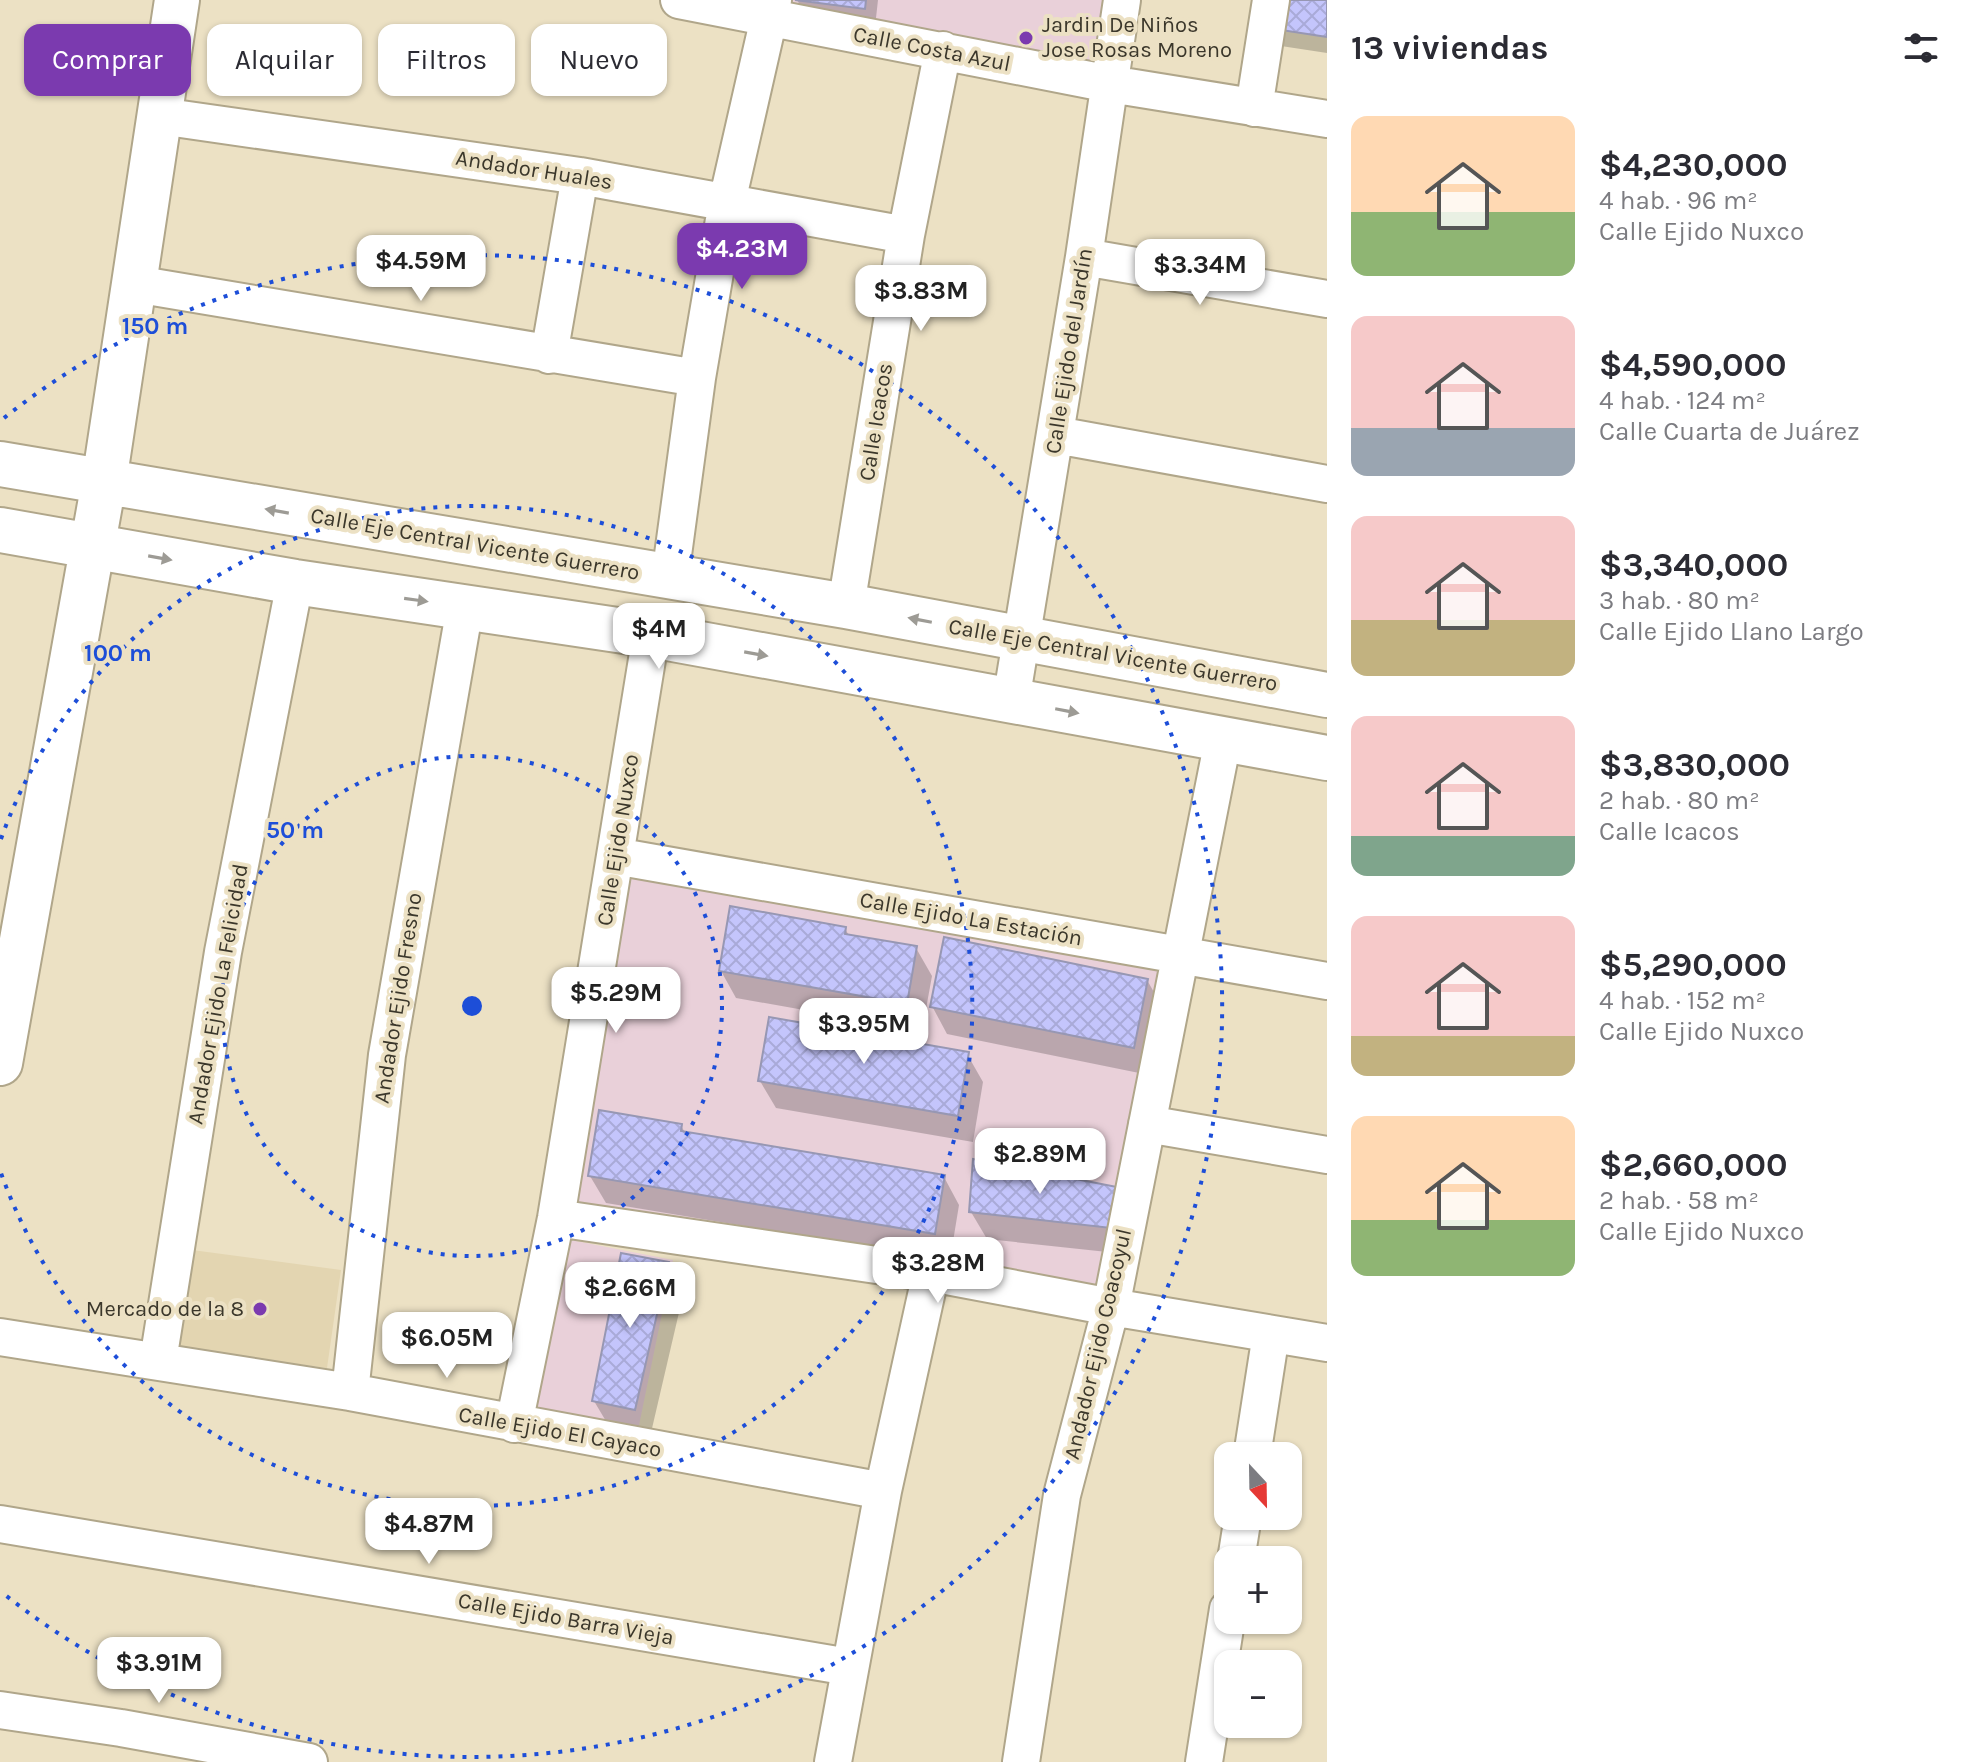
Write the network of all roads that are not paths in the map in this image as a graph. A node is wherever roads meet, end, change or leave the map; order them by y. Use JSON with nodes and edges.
{"nodes":[{"id":1,"x":177,"y":0,"type":"edge"},
{"id":2,"x":679,"y":0,"type":"edge"},
{"id":3,"x":1122,"y":0,"type":"edge"},
{"id":4,"x":1271,"y":0,"type":"edge"},
{"id":5,"x":772,"y":9,"type":"edge"},
{"id":6,"x":943,"y":50,"type":"junction"},
{"id":7,"x":1110,"y":84,"type":"junction"},
{"id":8,"x":1254,"y":108,"type":"junction"},
{"id":9,"x":160,"y":116,"type":"junction"},
{"id":10,"x":1327,"y":119,"type":"edge"},
{"id":11,"x":580,"y":176,"type":"junction"},
{"id":12,"x":727,"y":202,"type":"junction"},
{"id":13,"x":906,"y":235,"type":"junction"},
{"id":14,"x":1084,"y":257,"type":"junction"},
{"id":15,"x":135,"y":284,"type":"junction"},
{"id":16,"x":1327,"y":299,"type":"edge"},
{"id":17,"x":549,"y":355,"type":"junction"},
{"id":18,"x":697,"y":378,"type":"junction"},
{"id":19,"x":1056,"y":435,"type":"junction"},
{"id":20,"x":0,"y":464,"type":"edge"},
{"id":21,"x":104,"y":482,"type":"junction"},
{"id":22,"x":1327,"y":484,"type":"edge"},
{"id":23,"x":0,"y":530,"type":"edge"},
{"id":24,"x":93,"y":546,"type":"junction"},
{"id":25,"x":670,"y":577,"type":"junction"},
{"id":26,"x":295,"y":582,"type":"junction"},
{"id":27,"x":846,"y":606,"type":"junction"},
{"id":28,"x":465,"y":607,"type":"junction"},
{"id":29,"x":651,"y":635,"type":"junction"},
{"id":30,"x":1022,"y":639,"type":"junction"},
{"id":31,"x":1327,"y":695,"type":"edge"},
{"id":32,"x":1011,"y":701,"type":"junction"},
{"id":33,"x":1223,"y":740,"type":"junction"},
{"id":34,"x":1327,"y":758,"type":"edge"},
{"id":35,"x":615,"y":856,"type":"junction"},
{"id":36,"x":1179,"y":957,"type":"junction"},
{"id":37,"x":1327,"y":981,"type":"edge"},
{"id":38,"x":0,"y":1063,"type":"edge"},
{"id":39,"x":1147,"y":1124,"type":"junction"},
{"id":40,"x":1327,"y":1155,"type":"edge"},
{"id":41,"x":556,"y":1218,"type":"junction"},
{"id":42,"x":931,"y":1273,"type":"junction"},
{"id":43,"x":1111,"y":1307,"type":"junction"},
{"id":44,"x":1271,"y":1334,"type":"junction"},
{"id":45,"x":0,"y":1337,"type":"edge"},
{"id":46,"x":1327,"y":1343,"type":"edge"},
{"id":47,"x":158,"y":1361,"type":"junction"},
{"id":48,"x":350,"y":1392,"type":"junction"},
{"id":49,"x":514,"y":1424,"type":"junction"},
{"id":50,"x":1254,"y":1442,"type":"edge"},
{"id":51,"x":883,"y":1491,"type":"junction"},
{"id":52,"x":0,"y":1524,"type":"edge"},
{"id":53,"x":1224,"y":1634,"type":"edge"},
{"id":54,"x":849,"y":1667,"type":"junction"},
{"id":55,"x":0,"y":1710,"type":"edge"},
{"id":56,"x":309,"y":1762,"type":"edge"},
{"id":57,"x":833,"y":1762,"type":"edge"},
{"id":58,"x":1021,"y":1762,"type":"edge"},
{"id":59,"x":1204,"y":1762,"type":"edge"}],
"edges":[{"from":1,"to":9,"type":"main road"},
{"from":2,"to":5,"type":"street","name":"Calle Costa Azul"},
{"from":3,"to":7,"type":"street","name":"Calle Ejido del Jardín"},
{"from":4,"to":8,"type":"street"},
{"from":5,"to":6,"type":"street","name":"Calle Costa Azul"},
{"from":5,"to":12,"type":"street"},
{"from":6,"to":7,"type":"street","name":"Calle Costa Azul"},
{"from":6,"to":13,"type":"street","name":"Calle Icacos"},
{"from":7,"to":8,"type":"street","name":"Calle Costa Azul"},
{"from":7,"to":14,"type":"street","name":"Calle Ejido del Jardín"},
{"from":8,"to":10,"type":"street","name":"Calle Costa Azul"},
{"from":9,"to":11,"type":"street","name":"Andador Huales"},
{"from":9,"to":15,"type":"main road"},
{"from":11,"to":12,"type":"street","name":"Andador Huales"},
{"from":11,"to":17,"type":"street"},
{"from":12,"to":13,"type":"street","name":"Andador Huales"},
{"from":12,"to":18,"type":"street"},
{"from":13,"to":27,"type":"street","name":"Calle Icacos"},
{"from":14,"to":16,"type":"street"},
{"from":14,"to":19,"type":"street","name":"Calle Ejido del Jardín"},
{"from":15,"to":17,"type":"street"},
{"from":15,"to":21,"type":"main road"},
{"from":17,"to":18,"type":"street"},
{"from":18,"to":25,"type":"street"},
{"from":19,"to":22,"type":"street"},
{"from":19,"to":30,"type":"street","name":"Calle Ejido del Jardín"},
{"from":20,"to":21,"type":"main road","name":"Calle Eje Central Vicente Guerrero"},
{"from":21,"to":24,"type":"main road"},
{"from":25,"to":21,"type":"main road","name":"Calle Eje Central Vicente Guerrero","one_way":true},
{"from":23,"to":24,"type":"main road"},
{"from":24,"to":26,"type":"main road","one_way":true},
{"from":24,"to":38,"type":"main road"},
{"from":25,"to":27,"type":"main road","name":"Calle Eje Central Vicente Guerrero"},
{"from":26,"to":28,"type":"main road","one_way":true},
{"from":26,"to":47,"type":"street","name":"Andador Ejido La Felicidad"},
{"from":30,"to":27,"type":"main road","name":"Calle Eje Central Vicente Guerrero","one_way":true},
{"from":28,"to":29,"type":"main road"},
{"from":28,"to":48,"type":"street","name":"Andador Ejido Fresno"},
{"from":29,"to":32,"type":"main road","one_way":true},
{"from":29,"to":35,"type":"street","name":"Calle Ejido Nuxco"},
{"from":30,"to":31,"type":"main road","name":"Calle Eje Central Vicente Guerrero"},
{"from":30,"to":32,"type":"street","name":"Calle Ejido del Jardín"},
{"from":32,"to":33,"type":"main road","one_way":true},
{"from":33,"to":34,"type":"main road"},
{"from":33,"to":36,"type":"street","name":"Andador Ejido Coacoyul"},
{"from":35,"to":36,"type":"street","name":"Calle Ejido La Estación"},
{"from":35,"to":41,"type":"street","name":"Calle Ejido Nuxco"},
{"from":36,"to":37,"type":"street","name":"Calle Ejido La Estación"},
{"from":36,"to":39,"type":"street","name":"Andador Ejido Coacoyul"},
{"from":39,"to":40,"type":"street"},
{"from":39,"to":43,"type":"street","name":"Andador Ejido Coacoyul"},
{"from":41,"to":42,"type":"street"},
{"from":41,"to":49,"type":"street","name":"Calle Ejido Nuxco"},
{"from":42,"to":43,"type":"street"},
{"from":42,"to":51,"type":"street"},
{"from":43,"to":44,"type":"street"},
{"from":43,"to":58,"type":"street","name":"Andador Ejido Coacoyul"},
{"from":44,"to":46,"type":"street"},
{"from":44,"to":50,"type":"street"},
{"from":45,"to":47,"type":"street","name":"Calle Ejido El Cayaco"},
{"from":47,"to":48,"type":"street","name":"Calle Ejido El Cayaco"},
{"from":48,"to":49,"type":"street","name":"Calle Ejido El Cayaco"},
{"from":49,"to":51,"type":"street","name":"Calle Ejido El Cayaco"},
{"from":51,"to":54,"type":"street"},
{"from":52,"to":54,"type":"street","name":"Calle Ejido Barra Vieja"},
{"from":53,"to":59,"type":"street"},
{"from":54,"to":57,"type":"street"},
{"from":55,"to":56,"type":"street"}]}
